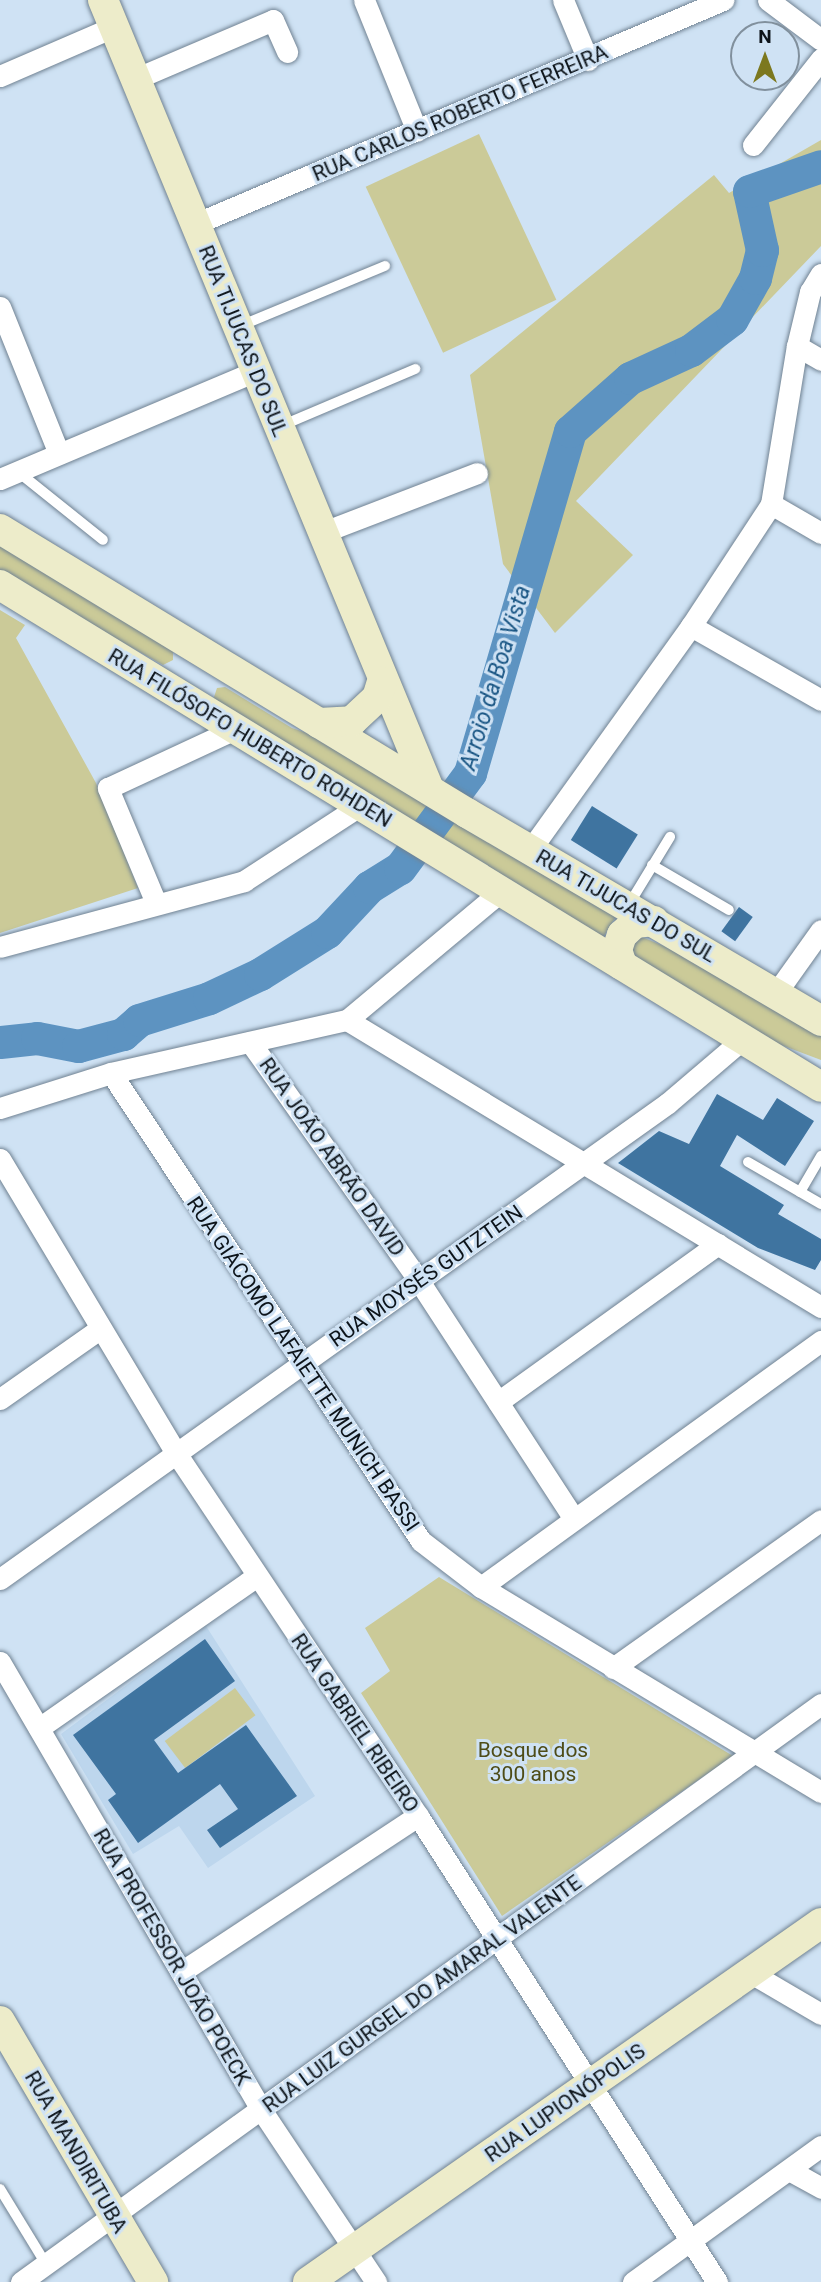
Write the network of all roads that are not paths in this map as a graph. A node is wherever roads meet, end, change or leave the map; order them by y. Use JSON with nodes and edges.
{"nodes":[{"id":1,"x":364,"y":0,"type":"edge"},
{"id":2,"x":563,"y":0,"type":"edge"},
{"id":3,"x":723,"y":0,"type":"edge"},
{"id":4,"x":768,"y":0,"type":"edge"},
{"id":5,"x":108,"y":13,"type":"edge"},
{"id":6,"x":821,"y":40,"type":"edge"},
{"id":7,"x":287,"y":52,"type":"dead end"},
{"id":8,"x":821,"y":59,"type":"edge"},
{"id":9,"x":588,"y":60,"type":"junction"},
{"id":10,"x":0,"y":76,"type":"edge"},
{"id":11,"x":135,"y":79,"type":"junction"},
{"id":12,"x":417,"y":131,"type":"junction"},
{"id":13,"x":753,"y":145,"type":"dead end"},
{"id":14,"x":195,"y":224,"type":"junction"},
{"id":15,"x":385,"y":266,"type":"dead end"},
{"id":16,"x":821,"y":274,"type":"edge"},
{"id":17,"x":2,"y":316,"type":"edge"},
{"id":18,"x":238,"y":327,"type":"junction"},
{"id":19,"x":797,"y":345,"type":"junction"},
{"id":20,"x":821,"y":360,"type":"edge"},
{"id":21,"x":415,"y":369,"type":"dead end"},
{"id":22,"x":256,"y":371,"type":"junction"},
{"id":23,"x":279,"y":427,"type":"junction"},
{"id":24,"x":59,"y":454,"type":"junction"},
{"id":25,"x":477,"y":472,"type":"dead end"},
{"id":26,"x":9,"y":475,"type":"edge"},
{"id":27,"x":771,"y":504,"type":"junction"},
{"id":28,"x":0,"y":528,"type":"edge"},
{"id":29,"x":321,"y":533,"type":"junction"},
{"id":30,"x":821,"y":533,"type":"edge"},
{"id":31,"x":103,"y":540,"type":"dead end"},
{"id":32,"x":0,"y":585,"type":"edge"},
{"id":33,"x":691,"y":626,"type":"junction"},
{"id":34,"x":178,"y":637,"type":"junction"},
{"id":35,"x":227,"y":667,"type":"junction"},
{"id":36,"x":153,"y":679,"type":"junction"},
{"id":37,"x":382,"y":682,"type":"junction"},
{"id":38,"x":821,"y":700,"type":"edge"},
{"id":39,"x":204,"y":710,"type":"junction"},
{"id":40,"x":319,"y":723,"type":"junction"},
{"id":41,"x":235,"y":729,"type":"junction"},
{"id":42,"x":430,"y":790,"type":"junction"},
{"id":43,"x":361,"y":806,"type":"junction"},
{"id":44,"x":670,"y":837,"type":"dead end"},
{"id":45,"x":530,"y":850,"type":"junction"},
{"id":46,"x":652,"y":865,"type":"junction"},
{"id":47,"x":500,"y":892,"type":"junction"},
{"id":48,"x":156,"y":904,"type":"junction"},
{"id":49,"x":628,"y":906,"type":"junction"},
{"id":50,"x":729,"y":910,"type":"dead end"},
{"id":51,"x":654,"y":921,"type":"junction"},
{"id":52,"x":821,"y":929,"type":"edge"},
{"id":53,"x":0,"y":947,"type":"edge"},
{"id":54,"x":622,"y":965,"type":"junction"},
{"id":55,"x":776,"y":993,"type":"junction"},
{"id":56,"x":347,"y":1020,"type":"junction"},
{"id":57,"x":821,"y":1021,"type":"edge"},
{"id":58,"x":743,"y":1038,"type":"junction"},
{"id":59,"x":250,"y":1042,"type":"junction"},
{"id":60,"x":111,"y":1073,"type":"junction"},
{"id":61,"x":820,"y":1086,"type":"edge"},
{"id":62,"x":0,"y":1108,"type":"edge"},
{"id":63,"x":821,"y":1156,"type":"edge"},
{"id":64,"x":0,"y":1159,"type":"edge"},
{"id":65,"x":748,"y":1162,"type":"dead end"},
{"id":66,"x":584,"y":1164,"type":"junction"},
{"id":67,"x":800,"y":1192,"type":"junction"},
{"id":68,"x":821,"y":1204,"type":"edge"},
{"id":69,"x":718,"y":1244,"type":"junction"},
{"id":70,"x":419,"y":1281,"type":"junction"},
{"id":71,"x":821,"y":1307,"type":"edge"},
{"id":72,"x":101,"y":1328,"type":"junction"},
{"id":73,"x":821,"y":1341,"type":"edge"},
{"id":74,"x":301,"y":1365,"type":"junction"},
{"id":75,"x":0,"y":1399,"type":"edge"},
{"id":76,"x":498,"y":1402,"type":"junction"},
{"id":77,"x":176,"y":1453,"type":"junction"},
{"id":78,"x":575,"y":1520,"type":"junction"},
{"id":79,"x":821,"y":1520,"type":"edge"},
{"id":80,"x":257,"y":1576,"type":"junction"},
{"id":81,"x":0,"y":1578,"type":"edge"},
{"id":82,"x":481,"y":1587,"type":"junction"},
{"id":83,"x":0,"y":1662,"type":"edge"},
{"id":84,"x":613,"y":1668,"type":"junction"},
{"id":85,"x":821,"y":1704,"type":"edge"},
{"id":86,"x":39,"y":1728,"type":"junction"},
{"id":87,"x":755,"y":1751,"type":"junction"},
{"id":88,"x":821,"y":1792,"type":"edge"},
{"id":89,"x":418,"y":1816,"type":"junction"},
{"id":90,"x":821,"y":1923,"type":"edge"},
{"id":91,"x":495,"y":1940,"type":"junction"},
{"id":92,"x":181,"y":1972,"type":"junction"},
{"id":93,"x":751,"y":1973,"type":"junction"},
{"id":94,"x":821,"y":2014,"type":"edge"},
{"id":95,"x":0,"y":2021,"type":"edge"},
{"id":96,"x":591,"y":2085,"type":"junction"},
{"id":97,"x":262,"y":2111,"type":"junction"},
{"id":98,"x":821,"y":2146,"type":"edge"},
{"id":99,"x":789,"y":2170,"type":"junction"},
{"id":100,"x":821,"y":2188,"type":"edge"},
{"id":101,"x":0,"y":2189,"type":"edge"},
{"id":102,"x":113,"y":2217,"type":"junction"},
{"id":103,"x":692,"y":2243,"type":"junction"},
{"id":104,"x":353,"y":2249,"type":"junction"},
{"id":105,"x":46,"y":2264,"type":"junction"},
{"id":106,"x":21,"y":2282,"type":"edge"},
{"id":107,"x":153,"y":2282,"type":"edge"},
{"id":108,"x":308,"y":2282,"type":"edge"},
{"id":109,"x":376,"y":2282,"type":"edge"},
{"id":110,"x":633,"y":2282,"type":"edge"},
{"id":111,"x":717,"y":2282,"type":"edge"}],
"edges":[{"from":1,"to":12,"type":"street"},
{"from":2,"to":9,"type":"street"},
{"from":3,"to":9,"type":"street","name":"RUA CARLOS ROBERTO FERREIRA"},
{"from":4,"to":6,"type":"street"},
{"from":5,"to":10,"type":"street"},
{"from":5,"to":11,"type":"main road","name":"RUA TIJUCAS DO SUL"},
{"from":7,"to":11,"type":"street"},
{"from":8,"to":13,"type":"street"},
{"from":9,"to":12,"type":"street","name":"RUA CARLOS ROBERTO FERREIRA"},
{"from":11,"to":14,"type":"main road","name":"RUA TIJUCAS DO SUL"},
{"from":12,"to":14,"type":"street","name":"RUA CARLOS ROBERTO FERREIRA"},
{"from":14,"to":18,"type":"main road","name":"RUA TIJUCAS DO SUL"},
{"from":15,"to":18,"type":"lane"},
{"from":16,"to":19,"type":"street"},
{"from":17,"to":24,"type":"street"},
{"from":18,"to":22,"type":"main road","name":"RUA TIJUCAS DO SUL"},
{"from":19,"to":20,"type":"street"},
{"from":19,"to":27,"type":"street"},
{"from":21,"to":23,"type":"lane"},
{"from":22,"to":23,"type":"main road","name":"RUA TIJUCAS DO SUL"},
{"from":22,"to":24,"type":"street"},
{"from":23,"to":29,"type":"main road","name":"RUA TIJUCAS DO SUL"},
{"from":24,"to":26,"type":"street"},
{"from":25,"to":29,"type":"street"},
{"from":26,"to":31,"type":"lane"},
{"from":27,"to":30,"type":"street"},
{"from":27,"to":33,"type":"street"},
{"from":28,"to":34,"type":"main road"},
{"from":29,"to":37,"type":"main road","name":"RUA TIJUCAS DO SUL"},
{"from":32,"to":36,"type":"main road","name":"RUA FILÓSOFO HUBERTO ROHDEN"},
{"from":33,"to":38,"type":"street"},
{"from":33,"to":45,"type":"street"},
{"from":34,"to":35,"type":"main road"},
{"from":34,"to":36,"type":"main road"},
{"from":35,"to":39,"type":"main road"},
{"from":35,"to":40,"type":"main road"},
{"from":36,"to":39,"type":"main road","name":"RUA FILÓSOFO HUBERTO ROHDEN"},
{"from":37,"to":40,"type":"main road"},
{"from":37,"to":42,"type":"main road","name":"RUA TIJUCAS DO SUL"},
{"from":39,"to":41,"type":"main road","name":"RUA FILÓSOFO HUBERTO ROHDEN"},
{"from":40,"to":42,"type":"main road"},
{"from":41,"to":43,"type":"main road","name":"RUA FILÓSOFO HUBERTO ROHDEN"},
{"from":41,"to":48,"type":"street"},
{"from":42,"to":45,"type":"main road","name":"RUA TIJUCAS DO SUL"},
{"from":43,"to":47,"type":"main road","name":"RUA FILÓSOFO HUBERTO ROHDEN"},
{"from":43,"to":48,"type":"street"},
{"from":44,"to":46,"type":"lane"},
{"from":45,"to":49,"type":"main road","name":"RUA TIJUCAS DO SUL"},
{"from":46,"to":49,"type":"lane"},
{"from":46,"to":50,"type":"lane"},
{"from":47,"to":54,"type":"main road"},
{"from":47,"to":56,"type":"street"},
{"from":48,"to":53,"type":"street"},
{"from":49,"to":51,"type":"main road","name":"RUA TIJUCAS DO SUL"},
{"from":51,"to":54,"type":"main road"},
{"from":51,"to":55,"type":"main road","name":"RUA TIJUCAS DO SUL"},
{"from":52,"to":55,"type":"street"},
{"from":54,"to":58,"type":"main road"},
{"from":55,"to":57,"type":"main road","name":"RUA TIJUCAS DO SUL"},
{"from":56,"to":59,"type":"street"},
{"from":56,"to":66,"type":"street"},
{"from":58,"to":61,"type":"main road"},
{"from":58,"to":66,"type":"street","name":"RUA MOYSÉS GUTZTEIN"},
{"from":59,"to":60,"type":"street"},
{"from":59,"to":70,"type":"street","name":"RUA JOÃO ABRÃO DAVID"},
{"from":60,"to":62,"type":"street"},
{"from":60,"to":74,"type":"street","name":"RUA GIÁCOMO LAFAIETTE MUNICH BASSI"},
{"from":63,"to":67,"type":"lane"},
{"from":64,"to":72,"type":"street","name":"RUA GABRIEL RIBEIRO"},
{"from":65,"to":67,"type":"lane"},
{"from":66,"to":69,"type":"street"},
{"from":66,"to":70,"type":"street","name":"RUA MOYSÉS GUTZTEIN"},
{"from":67,"to":68,"type":"lane"},
{"from":69,"to":71,"type":"street"},
{"from":69,"to":76,"type":"street"},
{"from":70,"to":74,"type":"street","name":"RUA MOYSÉS GUTZTEIN"},
{"from":70,"to":76,"type":"street","name":"RUA JOÃO ABRÃO DAVID"},
{"from":72,"to":75,"type":"street"},
{"from":72,"to":77,"type":"street","name":"RUA GABRIEL RIBEIRO"},
{"from":73,"to":78,"type":"street"},
{"from":74,"to":77,"type":"street","name":"RUA MOYSÉS GUTZTEIN"},
{"from":74,"to":82,"type":"street","name":"RUA GIÁCOMO LAFAIETTE MUNICH BASSI"},
{"from":76,"to":78,"type":"street","name":"RUA JOÃO ABRÃO DAVID"},
{"from":77,"to":80,"type":"street","name":"RUA GABRIEL RIBEIRO"},
{"from":77,"to":81,"type":"street","name":"RUA MOYSÉS GUTZTEIN"},
{"from":78,"to":82,"type":"street"},
{"from":79,"to":84,"type":"street"},
{"from":80,"to":86,"type":"street"},
{"from":80,"to":89,"type":"street","name":"RUA GABRIEL RIBEIRO"},
{"from":82,"to":84,"type":"street","name":"RUA GIÁCOMO LAFAIETTE MUNICH BASSI"},
{"from":83,"to":86,"type":"street","name":"RUA PROFESSOR JOÃO POECK"},
{"from":84,"to":87,"type":"street","name":"RUA GIÁCOMO LAFAIETTE MUNICH BASSI"},
{"from":85,"to":87,"type":"street","name":"RUA LUIZ GURGEL DO AMARAL VALENTE"},
{"from":86,"to":92,"type":"street","name":"RUA PROFESSOR JOÃO POECK"},
{"from":87,"to":88,"type":"street","name":"RUA GIÁCOMO LAFAIETTE MUNICH BASSI"},
{"from":87,"to":91,"type":"street","name":"RUA LUIZ GURGEL DO AMARAL VALENTE"},
{"from":89,"to":91,"type":"street","name":"RUA GABRIEL RIBEIRO"},
{"from":89,"to":92,"type":"street"},
{"from":90,"to":93,"type":"main road","name":"RUA LUPIONÓPOLIS"},
{"from":91,"to":96,"type":"street","name":"RUA GABRIEL RIBEIRO"},
{"from":91,"to":97,"type":"street","name":"RUA LUIZ GURGEL DO AMARAL VALENTE"},
{"from":92,"to":97,"type":"street","name":"RUA PROFESSOR JOÃO POECK"},
{"from":93,"to":94,"type":"street"},
{"from":93,"to":96,"type":"main road","name":"RUA LUPIONÓPOLIS"},
{"from":95,"to":102,"type":"main road","name":"RUA MANDIRITUBA"},
{"from":96,"to":103,"type":"street","name":"RUA GABRIEL RIBEIRO"},
{"from":96,"to":104,"type":"main road","name":"RUA LUPIONÓPOLIS"},
{"from":97,"to":102,"type":"street","name":"RUA LUIZ GURGEL DO AMARAL VALENTE"},
{"from":97,"to":104,"type":"street","name":"RUA PROFESSOR JOÃO POECK"},
{"from":98,"to":99,"type":"street"},
{"from":99,"to":100,"type":"street"},
{"from":99,"to":103,"type":"street"},
{"from":101,"to":105,"type":"lane"},
{"from":102,"to":105,"type":"street","name":"RUA LUIZ GURGEL DO AMARAL VALENTE"},
{"from":102,"to":107,"type":"main road","name":"RUA MANDIRITUBA"},
{"from":103,"to":110,"type":"street"},
{"from":103,"to":111,"type":"street","name":"RUA GABRIEL RIBEIRO"},
{"from":104,"to":108,"type":"main road","name":"RUA LUPIONÓPOLIS"},
{"from":104,"to":109,"type":"street","name":"RUA PROFESSOR JOÃO POECK"},
{"from":105,"to":106,"type":"street","name":"RUA LUIZ GURGEL DO AMARAL VALENTE"}]}
